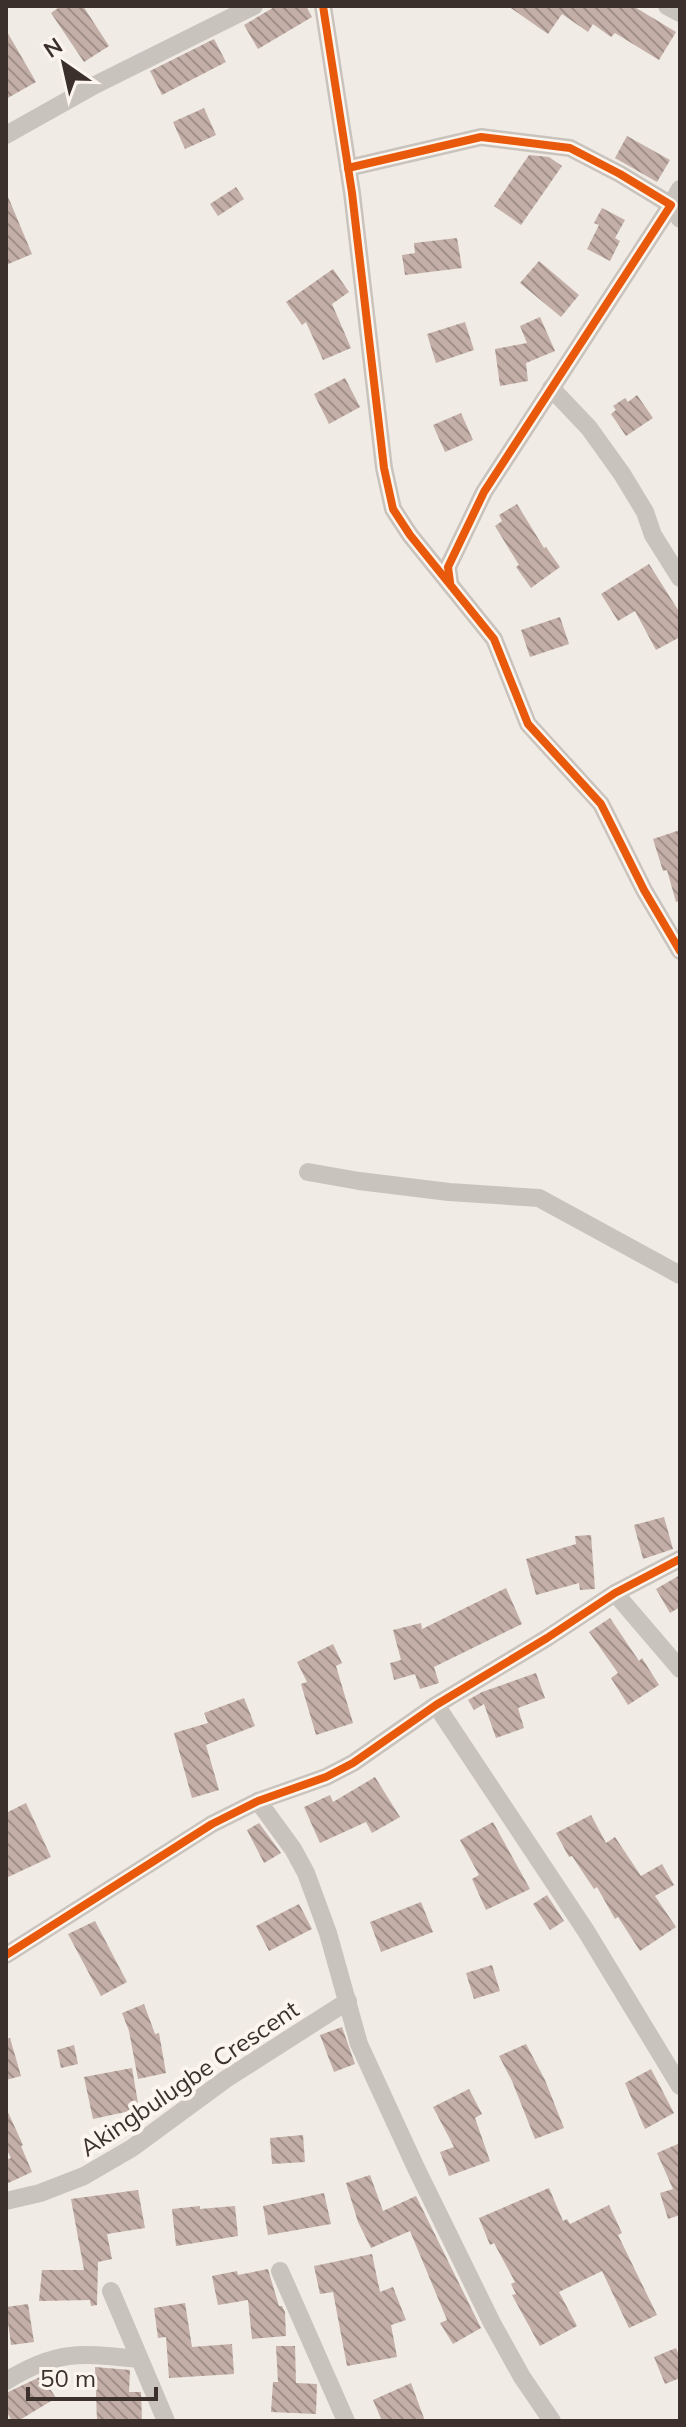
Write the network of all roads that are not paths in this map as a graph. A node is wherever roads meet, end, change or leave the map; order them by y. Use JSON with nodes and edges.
{"nodes":[{"id":1,"x":254,"y":6,"type":"edge"},
{"id":2,"x":323,"y":6,"type":"edge"},
{"id":3,"x":667,"y":6,"type":"edge"},
{"id":4,"x":680,"y":13,"type":"edge"},
{"id":5,"x":6,"y":135,"type":"edge"},
{"id":6,"x":348,"y":168,"type":"junction"},
{"id":7,"x":677,"y":204,"type":"edge"},
{"id":8,"x":551,"y":388,"type":"junction"},
{"id":9,"x":680,"y":578,"type":"edge"},
{"id":10,"x":450,"y":582,"type":"junction"},
{"id":11,"x":680,"y":913,"type":"edge"},
{"id":12,"x":661,"y":920,"type":"junction"},
{"id":13,"x":680,"y":951,"type":"edge"},
{"id":14,"x":308,"y":1172,"type":"dead end"},
{"id":15,"x":680,"y":1275,"type":"edge"},
{"id":16,"x":680,"y":1559,"type":"edge"},
{"id":17,"x":615,"y":1593,"type":"junction"},
{"id":18,"x":680,"y":1669,"type":"edge"},
{"id":19,"x":436,"y":1705,"type":"junction"},
{"id":20,"x":258,"y":1801,"type":"junction"},
{"id":21,"x":6,"y":1955,"type":"edge"},
{"id":22,"x":348,"y":2001,"type":"junction"},
{"id":23,"x":680,"y":2086,"type":"edge"},
{"id":24,"x":6,"y":2201,"type":"edge"},
{"id":25,"x":280,"y":2271,"type":"dead end"},
{"id":26,"x":111,"y":2291,"type":"dead end"},
{"id":27,"x":139,"y":2359,"type":"junction"},
{"id":28,"x":6,"y":2381,"type":"edge"},
{"id":29,"x":166,"y":2421,"type":"edge"},
{"id":30,"x":346,"y":2421,"type":"edge"},
{"id":31,"x":552,"y":2421,"type":"edge"}],
"edges":[{"from":1,"to":5,"type":"street"},
{"from":2,"to":6,"type":"street"},
{"from":3,"to":4,"type":"street"},
{"from":6,"to":7,"type":"street"},
{"from":6,"to":10,"type":"street"},
{"from":7,"to":8,"type":"street"},
{"from":8,"to":9,"type":"street"},
{"from":8,"to":10,"type":"street"},
{"from":10,"to":12,"type":"street"},
{"from":11,"to":12,"type":"street"},
{"from":12,"to":13,"type":"street"},
{"from":14,"to":15,"type":"street"},
{"from":16,"to":17,"type":"street"},
{"from":17,"to":18,"type":"street"},
{"from":17,"to":19,"type":"street"},
{"from":19,"to":20,"type":"street"},
{"from":19,"to":23,"type":"street"},
{"from":20,"to":21,"type":"street"},
{"from":20,"to":22,"type":"street"},
{"from":22,"to":24,"type":"street","name":"Akingbulugbe Crescent"},
{"from":22,"to":31,"type":"street"},
{"from":25,"to":30,"type":"street"},
{"from":26,"to":27,"type":"street"},
{"from":27,"to":28,"type":"street"},
{"from":27,"to":29,"type":"street"}]}
